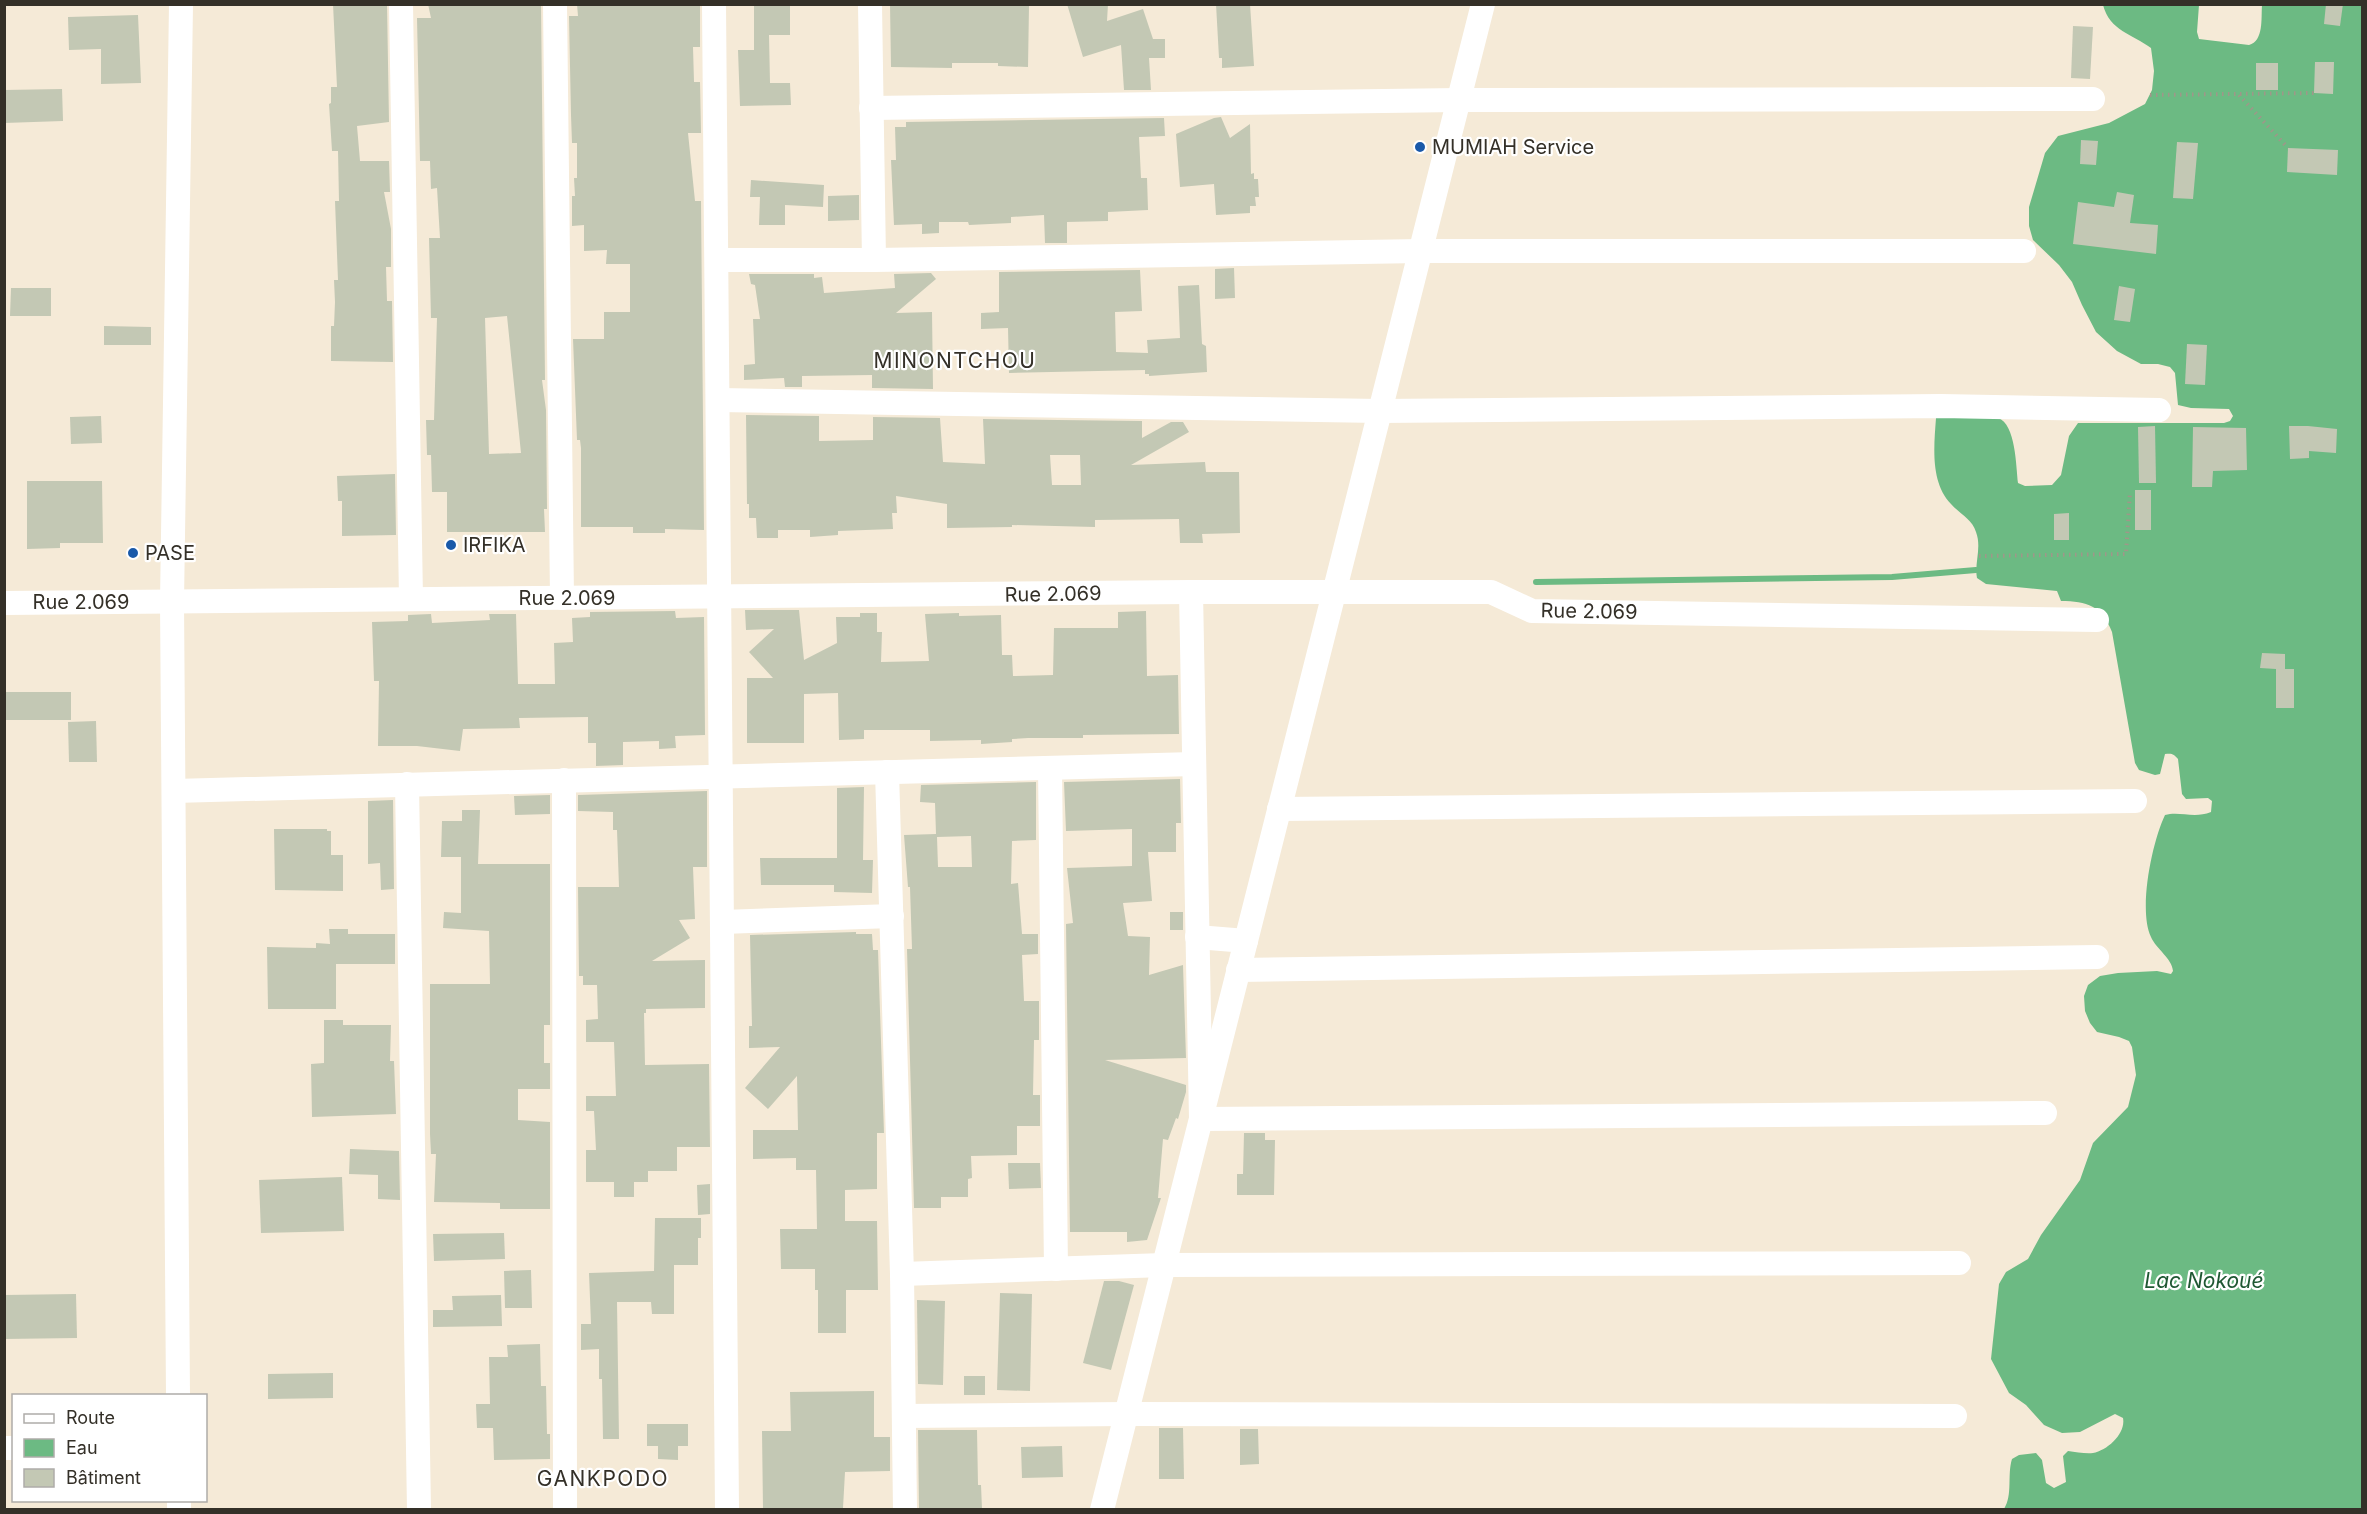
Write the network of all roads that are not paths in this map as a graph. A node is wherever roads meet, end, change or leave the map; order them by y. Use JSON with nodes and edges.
{"nodes":[{"id":1,"x":181,"y":4,"type":"edge"},
{"id":2,"x":400,"y":4,"type":"edge"},
{"id":3,"x":555,"y":4,"type":"edge"},
{"id":4,"x":714,"y":4,"type":"edge"},
{"id":5,"x":870,"y":4,"type":"edge"},
{"id":6,"x":1483,"y":4,"type":"edge"},
{"id":7,"x":2093,"y":99,"type":"dead end"},
{"id":8,"x":1459,"y":100,"type":"junction"},
{"id":9,"x":872,"y":108,"type":"junction"},
{"id":10,"x":1421,"y":250,"type":"junction"},
{"id":11,"x":2024,"y":251,"type":"dead end"},
{"id":12,"x":717,"y":260,"type":"junction"},
{"id":13,"x":874,"y":260,"type":"junction"},
{"id":14,"x":718,"y":400,"type":"junction"},
{"id":15,"x":2159,"y":410,"type":"dead end"},
{"id":16,"x":1380,"y":411,"type":"junction"},
{"id":17,"x":1335,"y":591,"type":"junction"},
{"id":18,"x":1191,"y":592,"type":"junction"},
{"id":19,"x":720,"y":597,"type":"junction"},
{"id":20,"x":562,"y":598,"type":"junction"},
{"id":21,"x":411,"y":599,"type":"junction"},
{"id":22,"x":172,"y":602,"type":"junction"},
{"id":23,"x":4,"y":603,"type":"edge"},
{"id":24,"x":2097,"y":620,"type":"dead end"},
{"id":25,"x":1194,"y":764,"type":"junction"},
{"id":26,"x":1050,"y":768,"type":"junction"},
{"id":27,"x":887,"y":772,"type":"junction"},
{"id":28,"x":722,"y":776,"type":"junction"},
{"id":29,"x":564,"y":780,"type":"junction"},
{"id":30,"x":407,"y":784,"type":"junction"},
{"id":31,"x":174,"y":791,"type":"junction"},
{"id":32,"x":2135,"y":801,"type":"dead end"},
{"id":33,"x":1279,"y":809,"type":"junction"},
{"id":34,"x":892,"y":916,"type":"junction"},
{"id":35,"x":723,"y":922,"type":"junction"},
{"id":36,"x":1197,"y":937,"type":"junction"},
{"id":37,"x":1246,"y":941,"type":"junction"},
{"id":38,"x":2097,"y":957,"type":"dead end"},
{"id":39,"x":1238,"y":970,"type":"junction"},
{"id":40,"x":2045,"y":1113,"type":"dead end"},
{"id":41,"x":1201,"y":1119,"type":"junction"},
{"id":42,"x":1959,"y":1263,"type":"dead end"},
{"id":43,"x":1164,"y":1265,"type":"junction"},
{"id":44,"x":1056,"y":1269,"type":"junction"},
{"id":45,"x":902,"y":1274,"type":"junction"},
{"id":46,"x":178,"y":1394,"type":"edge"},
{"id":47,"x":1126,"y":1414,"type":"junction"},
{"id":48,"x":904,"y":1416,"type":"junction"},
{"id":49,"x":1955,"y":1416,"type":"dead end"},
{"id":50,"x":419,"y":1509,"type":"edge"},
{"id":51,"x":565,"y":1509,"type":"edge"},
{"id":52,"x":727,"y":1509,"type":"edge"},
{"id":53,"x":905,"y":1509,"type":"edge"},
{"id":54,"x":1102,"y":1509,"type":"edge"}],
"edges":[{"from":1,"to":22,"type":"street"},
{"from":2,"to":21,"type":"street"},
{"from":3,"to":20,"type":"street"},
{"from":4,"to":12,"type":"street"},
{"from":5,"to":9,"type":"street"},
{"from":6,"to":8,"type":"street"},
{"from":7,"to":8,"type":"street"},
{"from":8,"to":9,"type":"street"},
{"from":8,"to":10,"type":"street"},
{"from":9,"to":13,"type":"street"},
{"from":10,"to":11,"type":"street"},
{"from":10,"to":13,"type":"street"},
{"from":10,"to":16,"type":"street"},
{"from":12,"to":13,"type":"street"},
{"from":12,"to":14,"type":"street"},
{"from":14,"to":16,"type":"street"},
{"from":14,"to":19,"type":"street"},
{"from":15,"to":16,"type":"street"},
{"from":16,"to":17,"type":"street"},
{"from":17,"to":18,"type":"street","name":"Rue 2.069"},
{"from":17,"to":24,"type":"street","name":"Rue 2.069"},
{"from":17,"to":33,"type":"street"},
{"from":18,"to":19,"type":"street","name":"Rue 2.069"},
{"from":18,"to":25,"type":"street"},
{"from":19,"to":20,"type":"street","name":"Rue 2.069"},
{"from":19,"to":28,"type":"street"},
{"from":20,"to":21,"type":"street","name":"Rue 2.069"},
{"from":21,"to":22,"type":"street","name":"Rue 2.069"},
{"from":22,"to":23,"type":"street","name":"Rue 2.069"},
{"from":22,"to":31,"type":"street"},
{"from":25,"to":26,"type":"street"},
{"from":25,"to":36,"type":"street"},
{"from":26,"to":27,"type":"street"},
{"from":26,"to":44,"type":"street"},
{"from":27,"to":28,"type":"street"},
{"from":27,"to":34,"type":"street"},
{"from":28,"to":29,"type":"street"},
{"from":28,"to":35,"type":"street"},
{"from":29,"to":30,"type":"street"},
{"from":29,"to":51,"type":"street"},
{"from":30,"to":31,"type":"street"},
{"from":30,"to":50,"type":"street"},
{"from":31,"to":46,"type":"street"},
{"from":32,"to":33,"type":"street"},
{"from":33,"to":37,"type":"street"},
{"from":34,"to":35,"type":"street"},
{"from":34,"to":45,"type":"street"},
{"from":35,"to":52,"type":"street"},
{"from":36,"to":37,"type":"street"},
{"from":36,"to":41,"type":"street"},
{"from":37,"to":39,"type":"street"},
{"from":38,"to":39,"type":"street"},
{"from":39,"to":41,"type":"street"},
{"from":40,"to":41,"type":"street"},
{"from":41,"to":43,"type":"street"},
{"from":42,"to":43,"type":"street"},
{"from":43,"to":44,"type":"street"},
{"from":43,"to":47,"type":"street"},
{"from":44,"to":45,"type":"street"},
{"from":45,"to":48,"type":"street"},
{"from":47,"to":48,"type":"street"},
{"from":47,"to":49,"type":"street"},
{"from":47,"to":54,"type":"street"},
{"from":48,"to":53,"type":"street"}]}
